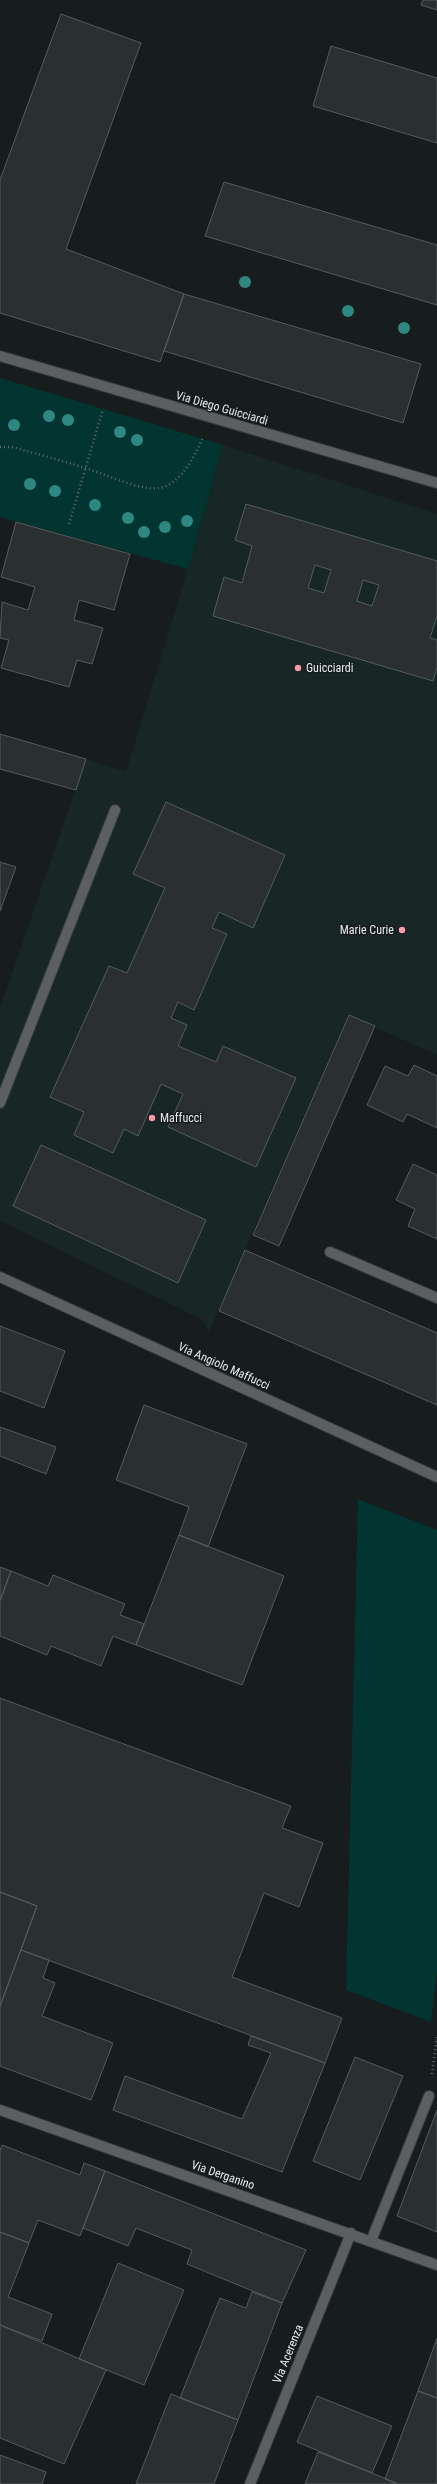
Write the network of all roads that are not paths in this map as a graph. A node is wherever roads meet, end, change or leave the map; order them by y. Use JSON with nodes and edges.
{"nodes":[{"id":1,"x":0,"y":356,"type":"edge"},
{"id":2,"x":437,"y":483,"type":"edge"},
{"id":3,"x":115,"y":810,"type":"dead end"},
{"id":4,"x":0,"y":1104,"type":"edge"},
{"id":5,"x":330,"y":1252,"type":"dead end"},
{"id":6,"x":0,"y":1277,"type":"edge"},
{"id":7,"x":437,"y":1298,"type":"edge"},
{"id":8,"x":437,"y":1477,"type":"edge"},
{"id":9,"x":429,"y":2096,"type":"road end"},
{"id":10,"x":1,"y":2114,"type":"edge"},
{"id":11,"x":351,"y":2233,"type":"junction"},
{"id":12,"x":371,"y":2241,"type":"junction"},
{"id":13,"x":437,"y":2265,"type":"edge"},
{"id":14,"x":250,"y":2484,"type":"edge"}],
"edges":[{"from":1,"to":2,"type":"street","name":"Via Diego Guicciardi"},
{"from":3,"to":4,"type":"street"},
{"from":5,"to":7,"type":"street"},
{"from":6,"to":8,"type":"street","name":"Via Angiolo Maffucci"},
{"from":9,"to":12,"type":"street"},
{"from":10,"to":11,"type":"street","name":"Via Derganino"},
{"from":11,"to":12,"type":"street","name":"Via Derganino"},
{"from":11,"to":14,"type":"street","name":"Via Acerenza"},
{"from":12,"to":13,"type":"street","name":"Via Derganino"}]}
